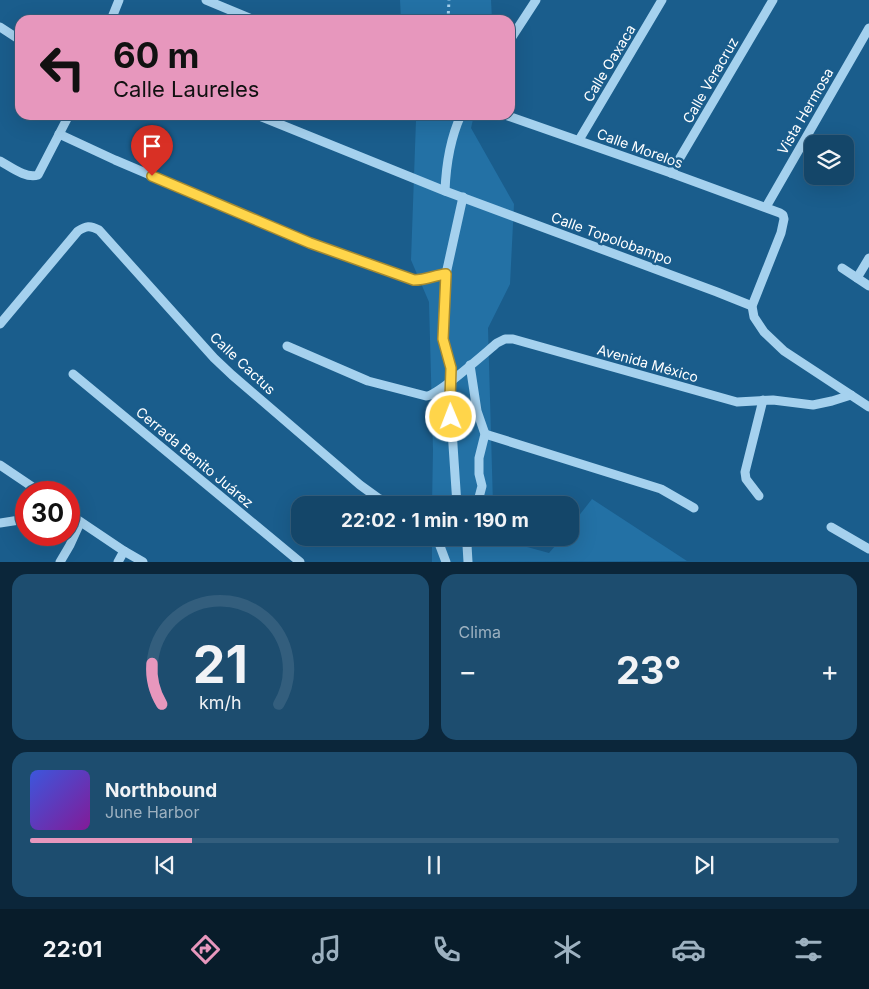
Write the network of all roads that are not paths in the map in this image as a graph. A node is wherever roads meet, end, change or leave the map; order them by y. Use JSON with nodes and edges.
{"nodes":[{"id":1,"x":119,"y":0,"type":"edge"},
{"id":2,"x":206,"y":0,"type":"edge"},
{"id":3,"x":536,"y":0,"type":"edge"},
{"id":4,"x":662,"y":0,"type":"edge"},
{"id":5,"x":773,"y":0,"type":"edge"},
{"id":6,"x":113,"y":15,"type":"edge"},
{"id":7,"x":242,"y":15,"type":"edge"},
{"id":8,"x":0,"y":27,"type":"edge"},
{"id":9,"x":869,"y":28,"type":"edge"},
{"id":10,"x":515,"y":32,"type":"edge"},
{"id":11,"x":15,"y":37,"type":"edge"},
{"id":12,"x":515,"y":118,"type":"edge"},
{"id":13,"x":66,"y":120,"type":"edge"},
{"id":14,"x":269,"y":120,"type":"edge"},
{"id":15,"x":459,"y":120,"type":"edge"},
{"id":16,"x":59,"y":134,"type":"junction"},
{"id":17,"x":579,"y":140,"type":"junction"},
{"id":18,"x":0,"y":161,"type":"edge"},
{"id":19,"x":671,"y":173,"type":"junction"},
{"id":20,"x":445,"y":191,"type":"junction"},
{"id":21,"x":462,"y":197,"type":"junction"},
{"id":22,"x":766,"y":208,"type":"junction"},
{"id":23,"x":869,"y":258,"type":"edge"},
{"id":24,"x":842,"y":268,"type":"dead end"},
{"id":25,"x":446,"y":274,"type":"junction"},
{"id":26,"x":857,"y":278,"type":"junction"},
{"id":27,"x":869,"y":286,"type":"edge"},
{"id":28,"x":752,"y":306,"type":"junction"},
{"id":29,"x":0,"y":324,"type":"edge"},
{"id":30,"x":287,"y":346,"type":"dead end"},
{"id":31,"x":470,"y":365,"type":"junction"},
{"id":32,"x":73,"y":374,"type":"dead end"},
{"id":33,"x":451,"y":381,"type":"junction"},
{"id":34,"x":851,"y":395,"type":"junction"},
{"id":35,"x":763,"y":400,"type":"junction"},
{"id":36,"x":869,"y":407,"type":"edge"},
{"id":37,"x":485,"y":434,"type":"junction"},
{"id":38,"x":0,"y":465,"type":"edge"},
{"id":39,"x":24,"y":481,"type":"edge"},
{"id":40,"x":375,"y":496,"type":"edge"},
{"id":41,"x":456,"y":496,"type":"edge"},
{"id":42,"x":479,"y":496,"type":"edge"},
{"id":43,"x":759,"y":496,"type":"dead end"},
{"id":44,"x":694,"y":508,"type":"dead end"},
{"id":45,"x":15,"y":521,"type":"edge"},
{"id":46,"x":0,"y":523,"type":"edge"},
{"id":47,"x":80,"y":523,"type":"edge"},
{"id":48,"x":831,"y":527,"type":"dead end"},
{"id":49,"x":69,"y":546,"type":"edge"},
{"id":50,"x":440,"y":546,"type":"edge"},
{"id":51,"x":466,"y":546,"type":"edge"},
{"id":52,"x":869,"y":548,"type":"edge"},
{"id":53,"x":124,"y":551,"type":"junction"},
{"id":54,"x":60,"y":562,"type":"edge"},
{"id":55,"x":118,"y":562,"type":"edge"},
{"id":56,"x":143,"y":562,"type":"edge"},
{"id":57,"x":300,"y":562,"type":"edge"},
{"id":58,"x":446,"y":562,"type":"edge"},
{"id":59,"x":468,"y":562,"type":"edge"}],
"edges":[{"from":1,"to":6,"type":"street"},
{"from":2,"to":7,"type":"street"},
{"from":3,"to":10,"type":"street"},
{"from":4,"to":17,"type":"street","name":"Calle Oaxaca"},
{"from":5,"to":19,"type":"street","name":"Calle Veracruz"},
{"from":8,"to":11,"type":"street"},
{"from":9,"to":22,"type":"street","name":"Vista Hermosa"},
{"from":12,"to":17,"type":"street","name":"Calle Morelos"},
{"from":13,"to":16,"type":"street"},
{"from":14,"to":20,"type":"street","name":"Calle Topolobampo"},
{"from":15,"to":20,"type":"street"},
{"from":16,"to":18,"type":"street"},
{"from":16,"to":25,"type":"street"},
{"from":17,"to":19,"type":"street","name":"Calle Morelos"},
{"from":19,"to":22,"type":"street","name":"Calle Morelos"},
{"from":20,"to":21,"type":"street","name":"Calle Topolobampo"},
{"from":21,"to":25,"type":"street"},
{"from":21,"to":28,"type":"street","name":"Calle Topolobampo"},
{"from":22,"to":28,"type":"street"},
{"from":23,"to":26,"type":"street"},
{"from":24,"to":26,"type":"street"},
{"from":25,"to":33,"type":"street"},
{"from":26,"to":27,"type":"street"},
{"from":28,"to":34,"type":"street"},
{"from":29,"to":40,"type":"street","name":"Calle Cactus"},
{"from":30,"to":33,"type":"street","name":"Avenida México"},
{"from":31,"to":33,"type":"street","name":"Avenida México"},
{"from":31,"to":35,"type":"street","name":"Avenida México"},
{"from":31,"to":37,"type":"street"},
{"from":32,"to":57,"type":"street","name":"Cerrada Benito Juárez"},
{"from":33,"to":41,"type":"street"},
{"from":34,"to":35,"type":"street","name":"Avenida México"},
{"from":34,"to":36,"type":"street"},
{"from":35,"to":43,"type":"street"},
{"from":37,"to":42,"type":"street"},
{"from":37,"to":44,"type":"street"},
{"from":38,"to":39,"type":"street"},
{"from":45,"to":46,"type":"street"},
{"from":47,"to":53,"type":"street"},
{"from":48,"to":52,"type":"street"},
{"from":49,"to":54,"type":"street"},
{"from":50,"to":58,"type":"street"},
{"from":51,"to":59,"type":"street"},
{"from":53,"to":55,"type":"street"},
{"from":53,"to":56,"type":"street"}]}
